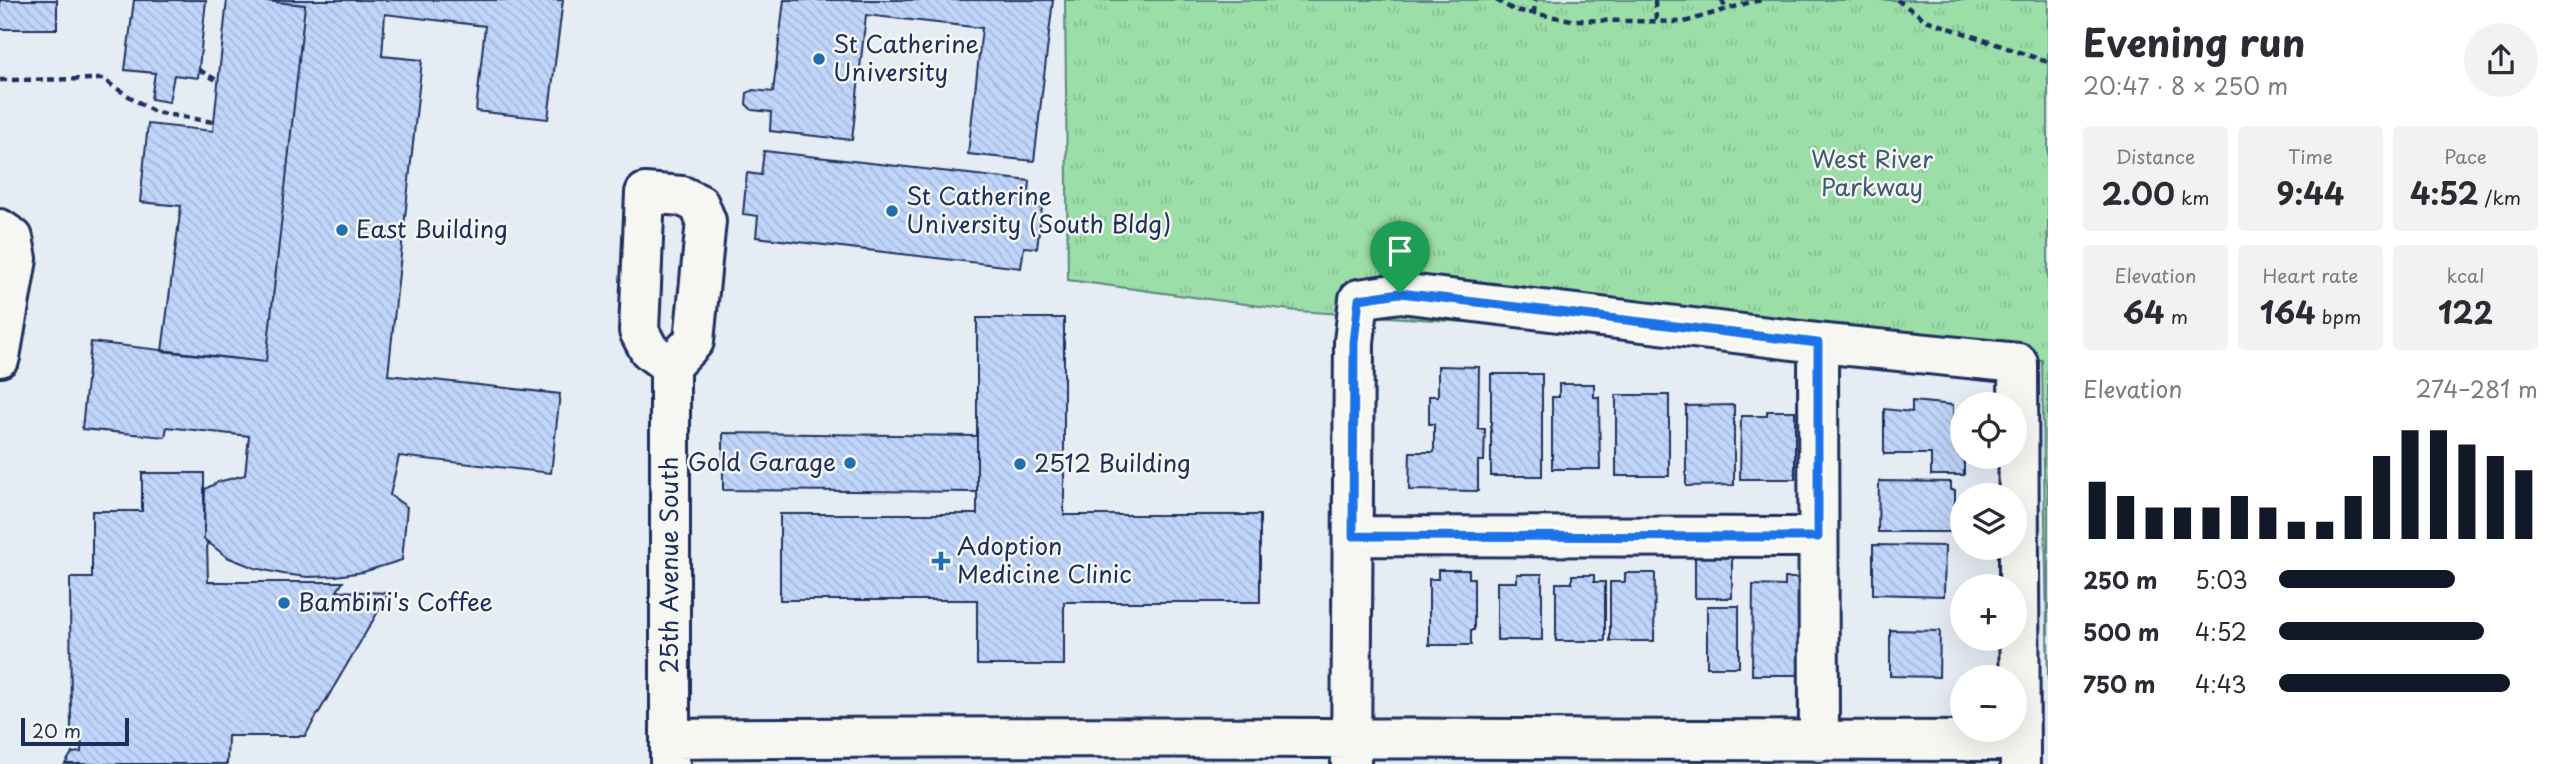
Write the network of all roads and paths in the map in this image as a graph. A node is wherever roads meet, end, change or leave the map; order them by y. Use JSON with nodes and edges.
{"nodes":[{"id":1,"x":1496,"y":0,"type":"edge"},
{"id":2,"x":1535,"y":0,"type":"edge"},
{"id":3,"x":1722,"y":0,"type":"edge"},
{"id":4,"x":1765,"y":0,"type":"edge"},
{"id":5,"x":1897,"y":0,"type":"edge"},
{"id":6,"x":1655,"y":1,"type":"edge"},
{"id":7,"x":1726,"y":10,"type":"junction"},
{"id":8,"x":1534,"y":14,"type":"junction"},
{"id":9,"x":1656,"y":22,"type":"junction"},
{"id":10,"x":2048,"y":62,"type":"edge"},
{"id":11,"x":199,"y":70,"type":"dead end"},
{"id":12,"x":0,"y":80,"type":"edge"},
{"id":13,"x":218,"y":81,"type":"dead end"},
{"id":14,"x":213,"y":121,"type":"dead end"},
{"id":15,"x":0,"y":229,"type":"edge"},
{"id":16,"x":1818,"y":343,"type":"junction"},
{"id":17,"x":0,"y":357,"type":"edge"},
{"id":18,"x":670,"y":366,"type":"dead end"},
{"id":19,"x":1353,"y":536,"type":"junction"},
{"id":20,"x":1818,"y":537,"type":"junction"},
{"id":21,"x":1819,"y":742,"type":"junction"},
{"id":22,"x":1351,"y":750,"type":"edge"},
{"id":23,"x":670,"y":751,"type":"edge"},
{"id":24,"x":831,"y":751,"type":"edge"},
{"id":25,"x":2020,"y":752,"type":"edge"}],
"edges":[{"from":1,"to":8,"type":"path"},
{"from":2,"to":8,"type":"path"},
{"from":3,"to":7,"type":"path"},
{"from":4,"to":7,"type":"path"},
{"from":5,"to":10,"type":"path"},
{"from":6,"to":9,"type":"path"},
{"from":7,"to":9,"type":"path"},
{"from":8,"to":9,"type":"path"},
{"from":11,"to":13,"type":"path"},
{"from":12,"to":14,"type":"path"},
{"from":15,"to":17,"type":"street"},
{"from":16,"to":19,"type":"street"},
{"from":16,"to":20,"type":"street"},
{"from":16,"to":25,"type":"street"},
{"from":18,"to":23,"type":"street","name":"25th Avenue South"},
{"from":19,"to":20,"type":"street"},
{"from":19,"to":22,"type":"street"},
{"from":20,"to":21,"type":"street"},
{"from":21,"to":22,"type":"street"},
{"from":21,"to":25,"type":"street"},
{"from":22,"to":24,"type":"street"},
{"from":23,"to":24,"type":"street"}]}
